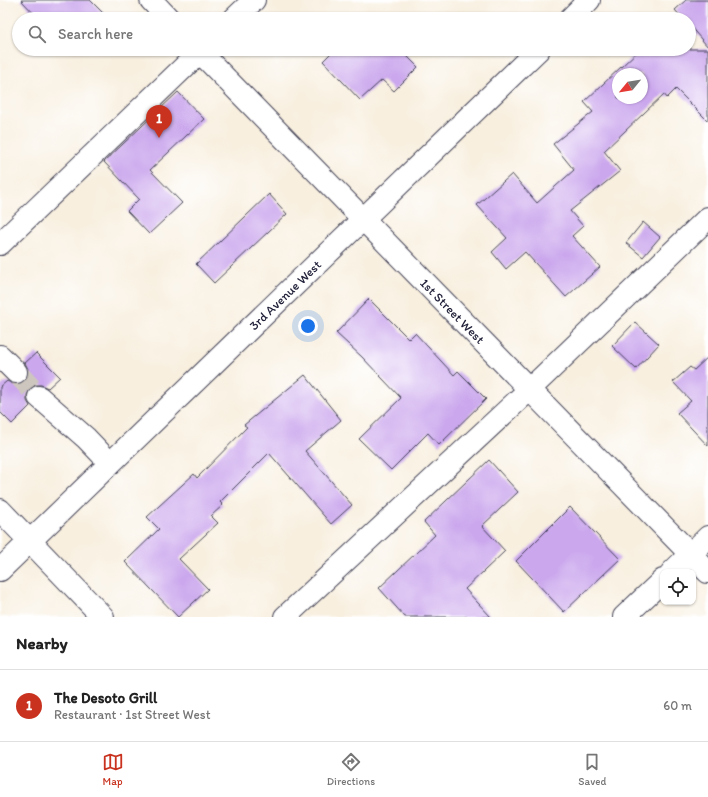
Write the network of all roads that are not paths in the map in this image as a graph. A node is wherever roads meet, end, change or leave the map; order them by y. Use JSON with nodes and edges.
{"nodes":[{"id":1,"x":151,"y":0,"type":"edge"},
{"id":2,"x":254,"y":0,"type":"edge"},
{"id":3,"x":589,"y":0,"type":"edge"},
{"id":4,"x":162,"y":12,"type":"edge"},
{"id":5,"x":241,"y":12,"type":"edge"},
{"id":6,"x":577,"y":12,"type":"edge"},
{"id":7,"x":194,"y":56,"type":"edge"},
{"id":8,"x":206,"y":56,"type":"edge"},
{"id":9,"x":532,"y":56,"type":"edge"},
{"id":10,"x":362,"y":218,"type":"junction"},
{"id":11,"x":708,"y":218,"type":"edge"},
{"id":12,"x":0,"y":244,"type":"edge"},
{"id":13,"x":0,"y":356,"type":"edge"},
{"id":14,"x":16,"y":372,"type":"tunnel mouth"},
{"id":15,"x":529,"y":390,"type":"junction"},
{"id":16,"x":39,"y":397,"type":"tunnel mouth"},
{"id":17,"x":110,"y":463,"type":"junction"},
{"id":18,"x":0,"y":510,"type":"edge"},
{"id":19,"x":708,"y":537,"type":"edge"},
{"id":20,"x":30,"y":541,"type":"junction"},
{"id":21,"x":690,"y":554,"type":"junction"},
{"id":22,"x":675,"y":569,"type":"edge"},
{"id":23,"x":0,"y":570,"type":"edge"},
{"id":24,"x":708,"y":572,"type":"edge"},
{"id":25,"x":660,"y":583,"type":"edge"},
{"id":26,"x":103,"y":617,"type":"edge"},
{"id":27,"x":285,"y":617,"type":"edge"},
{"id":28,"x":624,"y":617,"type":"edge"}],
"edges":[{"from":1,"to":4,"type":"street"},
{"from":2,"to":5,"type":"street"},
{"from":3,"to":6,"type":"street"},
{"from":7,"to":12,"type":"street"},
{"from":8,"to":10,"type":"street","name":"1st Street West"},
{"from":9,"to":10,"type":"street","name":"3rd Avenue West"},
{"from":10,"to":15,"type":"street","name":"1st Street West"},
{"from":10,"to":17,"type":"street","name":"3rd Avenue West"},
{"from":11,"to":15,"type":"street"},
{"from":13,"to":14,"type":"street"},
{"from":15,"to":21,"type":"street","name":"1st Street West"},
{"from":15,"to":27,"type":"street"},
{"from":16,"to":17,"type":"street"},
{"from":17,"to":20,"type":"street","name":"3rd Avenue West"},
{"from":18,"to":20,"type":"street"},
{"from":19,"to":21,"type":"street"},
{"from":20,"to":23,"type":"street","name":"3rd Avenue West"},
{"from":20,"to":26,"type":"street"},
{"from":21,"to":22,"type":"street"},
{"from":21,"to":24,"type":"street","name":"1st Street West"},
{"from":25,"to":28,"type":"street"}]}
